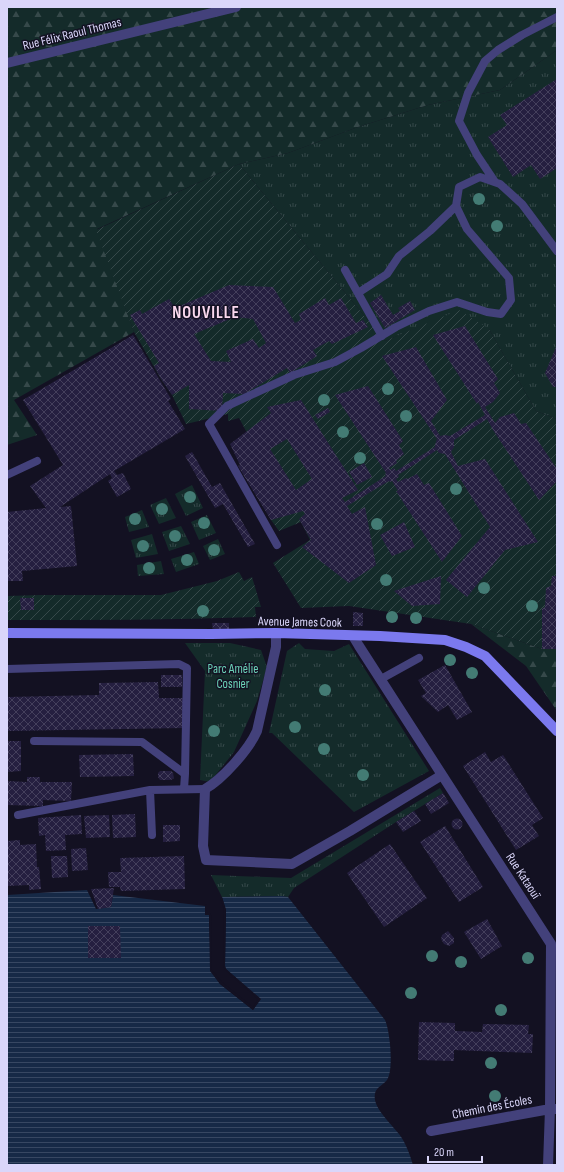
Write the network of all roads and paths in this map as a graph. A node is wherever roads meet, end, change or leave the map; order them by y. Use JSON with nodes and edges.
{"nodes":[{"id":1,"x":236,"y":7,"type":"edge"},
{"id":2,"x":557,"y":17,"type":"edge"},
{"id":3,"x":7,"y":63,"type":"edge"},
{"id":4,"x":495,"y":182,"type":"junction"},
{"id":5,"x":456,"y":206,"type":"junction"},
{"id":6,"x":557,"y":251,"type":"edge"},
{"id":7,"x":345,"y":270,"type":"dead end"},
{"id":8,"x":358,"y":293,"type":"junction"},
{"id":9,"x":382,"y":336,"type":"junction"},
{"id":10,"x":37,"y":461,"type":"dead end"},
{"id":11,"x":7,"y":475,"type":"edge"},
{"id":12,"x":278,"y":545,"type":"dead end"},
{"id":13,"x":7,"y":633,"type":"edge"},
{"id":14,"x":276,"y":633,"type":"junction"},
{"id":15,"x":353,"y":636,"type":"junction"},
{"id":16,"x":419,"y":658,"type":"dead end"},
{"id":17,"x":7,"y":669,"type":"edge"},
{"id":18,"x":381,"y":679,"type":"junction"},
{"id":19,"x":557,"y":731,"type":"edge"},
{"id":20,"x":34,"y":741,"type":"dead end"},
{"id":21,"x":185,"y":774,"type":"junction"},
{"id":22,"x":442,"y":775,"type":"junction"},
{"id":23,"x":184,"y":789,"type":"junction"},
{"id":24,"x":205,"y":789,"type":"junction"},
{"id":25,"x":150,"y":790,"type":"junction"},
{"id":26,"x":18,"y":815,"type":"dead end"},
{"id":27,"x":152,"y":835,"type":"dead end"},
{"id":28,"x":553,"y":1109,"type":"edge"},
{"id":29,"x":431,"y":1131,"type":"dead end"},
{"id":30,"x":551,"y":1162,"type":"edge"}],
"edges":[{"from":1,"to":3,"type":"street","name":"Rue Félix Raoul Thomas"},
{"from":2,"to":4,"type":"lane"},
{"from":4,"to":5,"type":"lane"},
{"from":4,"to":6,"type":"lane"},
{"from":5,"to":8,"type":"lane"},
{"from":5,"to":9,"type":"lane"},
{"from":7,"to":8,"type":"lane"},
{"from":8,"to":9,"type":"lane"},
{"from":9,"to":12,"type":"lane"},
{"from":10,"to":11,"type":"lane"},
{"from":13,"to":14,"type":"main road","name":"Avenue James Cook"},
{"from":14,"to":15,"type":"main road","name":"Avenue James Cook"},
{"from":14,"to":24,"type":"street"},
{"from":15,"to":18,"type":"street","name":"Rue Kataouï"},
{"from":15,"to":19,"type":"main road","name":"Avenue James Cook"},
{"from":16,"to":18,"type":"lane"},
{"from":17,"to":21,"type":"lane"},
{"from":18,"to":22,"type":"street","name":"Rue Kataouï"},
{"from":20,"to":21,"type":"lane"},
{"from":21,"to":23,"type":"lane"},
{"from":22,"to":24,"type":"street"},
{"from":22,"to":28,"type":"street","name":"Rue Kataouï"},
{"from":23,"to":24,"type":"lane"},
{"from":23,"to":25,"type":"lane"},
{"from":25,"to":26,"type":"lane"},
{"from":25,"to":27,"type":"lane"},
{"from":28,"to":29,"type":"street","name":"Chemin des Écoles"},
{"from":28,"to":30,"type":"street","name":"Rue Kataouï"}]}
